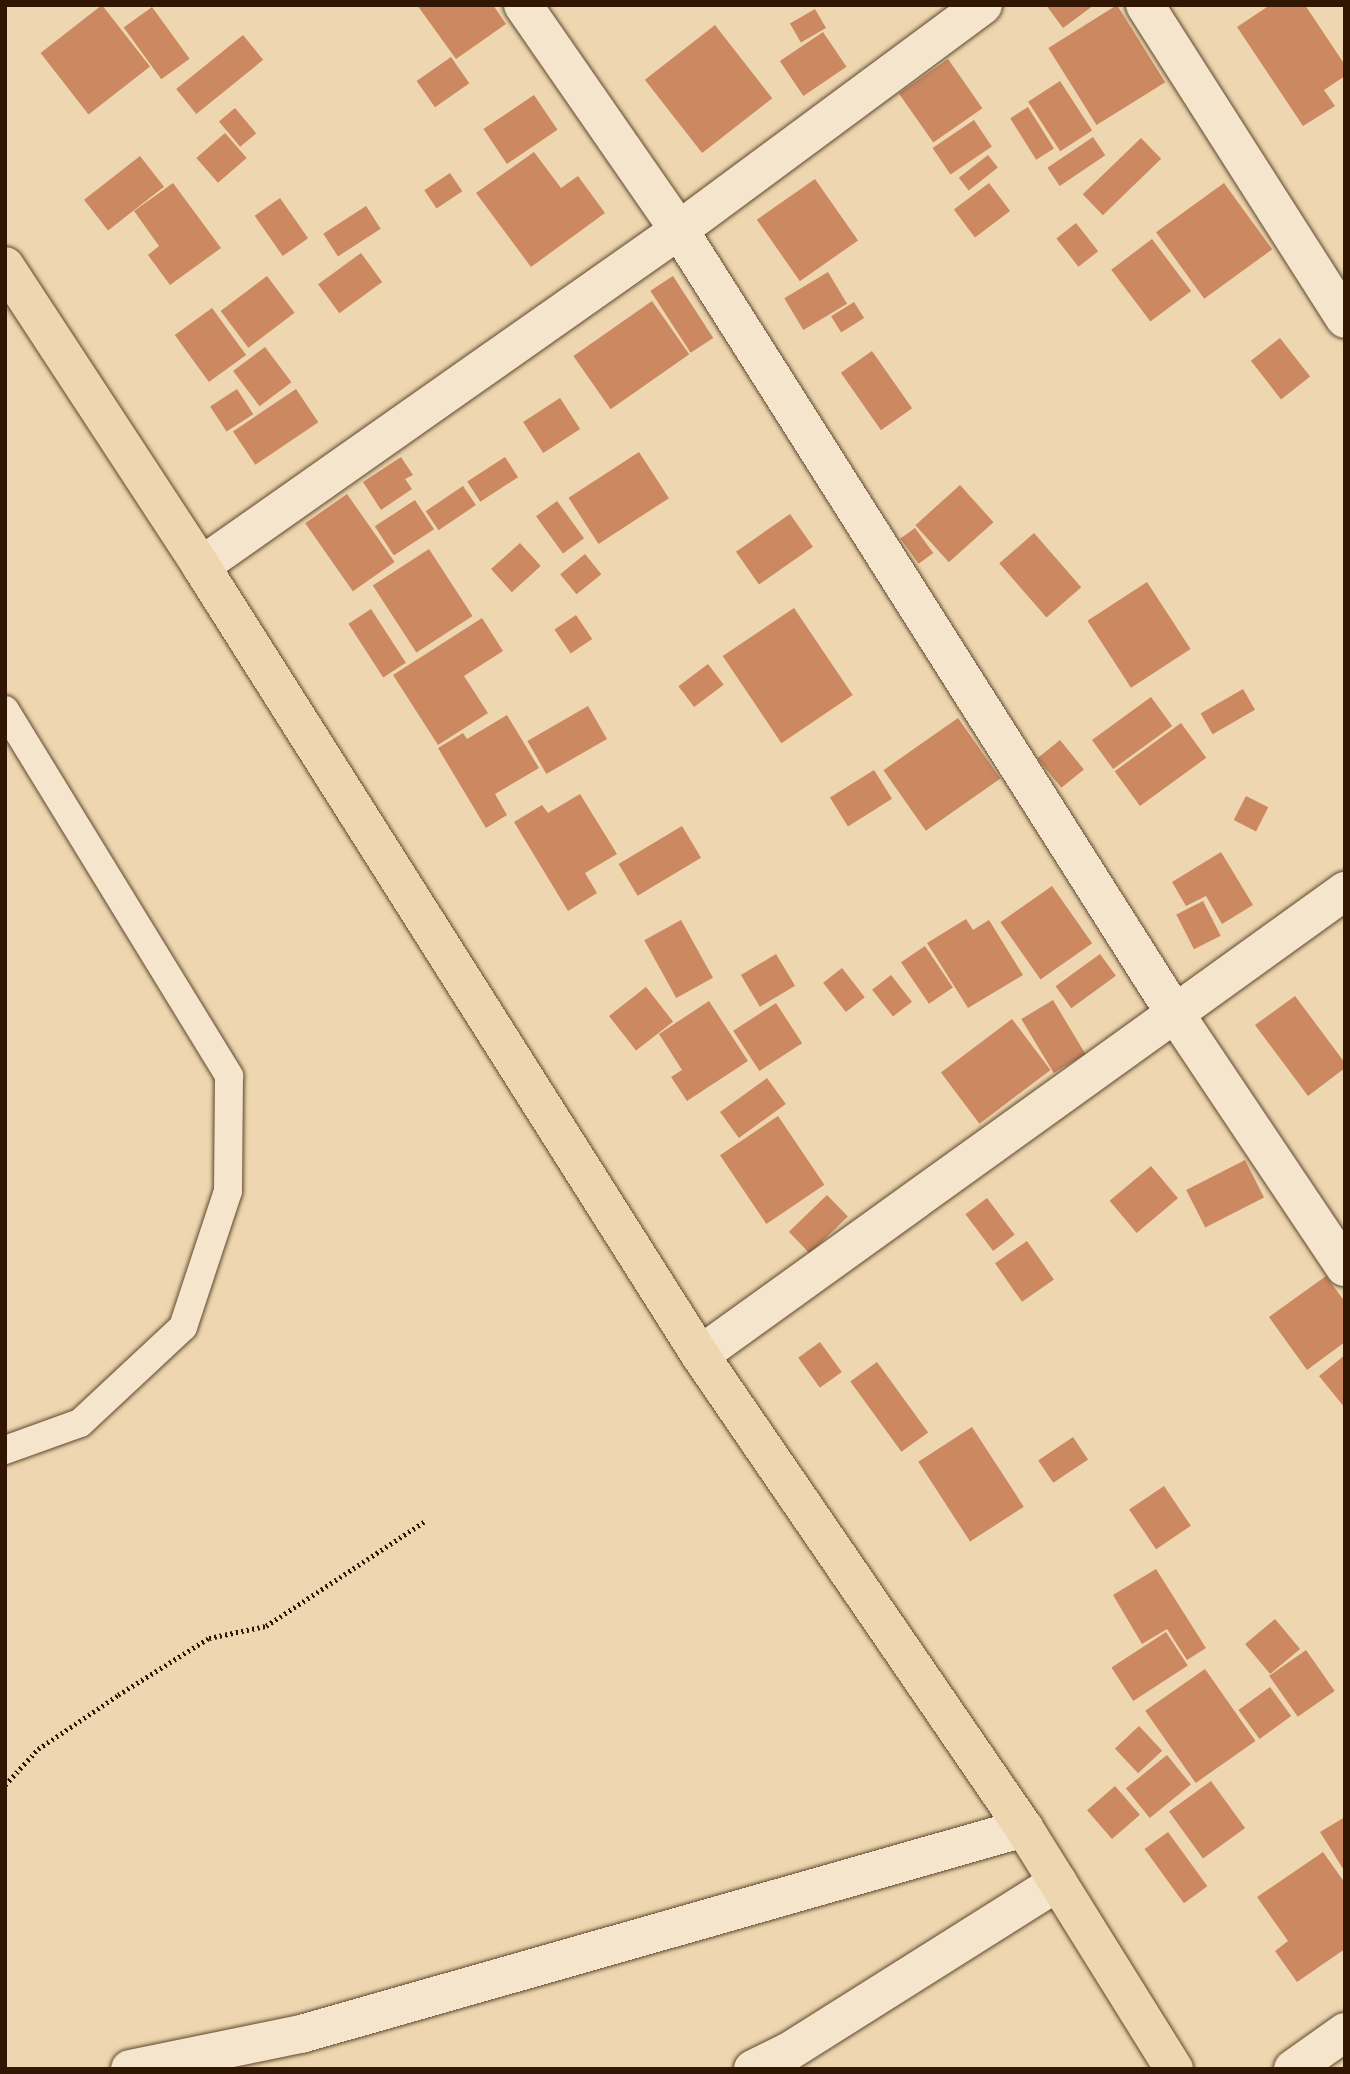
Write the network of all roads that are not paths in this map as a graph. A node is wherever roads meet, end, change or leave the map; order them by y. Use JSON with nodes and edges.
{"nodes":[{"id":1,"x":523,"y":5,"type":"edge"},
{"id":2,"x":983,"y":5,"type":"edge"},
{"id":3,"x":1145,"y":5,"type":"edge"},
{"id":4,"x":678,"y":230,"type":"junction"},
{"id":5,"x":5,"y":266,"type":"edge"},
{"id":6,"x":1345,"y":319,"type":"edge"},
{"id":7,"x":201,"y":566,"type":"junction"},
{"id":8,"x":5,"y":710,"type":"edge"},
{"id":9,"x":1345,"y":891,"type":"edge"},
{"id":10,"x":1174,"y":1012,"type":"junction"},
{"id":11,"x":1345,"y":1267,"type":"edge"},
{"id":12,"x":700,"y":1355,"type":"junction"},
{"id":13,"x":5,"y":1450,"type":"edge"},
{"id":14,"x":1024,"y":1828,"type":"junction"},
{"id":15,"x":1058,"y":1882,"type":"junction"},
{"id":16,"x":1345,"y":2032,"type":"edge"},
{"id":17,"x":217,"y":2060,"type":"edge"},
{"id":18,"x":792,"y":2061,"type":"edge"},
{"id":19,"x":130,"y":2069,"type":"edge"},
{"id":20,"x":753,"y":2069,"type":"edge"},
{"id":21,"x":1174,"y":2069,"type":"edge"},
{"id":22,"x":1293,"y":2069,"type":"edge"}],
"edges":[{"from":1,"to":4,"type":"street"},
{"from":2,"to":4,"type":"street"},
{"from":3,"to":6,"type":"street"},
{"from":4,"to":7,"type":"street"},
{"from":4,"to":10,"type":"street"},
{"from":5,"to":7,"type":"highway"},
{"from":7,"to":12,"type":"highway"},
{"from":8,"to":13,"type":"lane"},
{"from":9,"to":10,"type":"street"},
{"from":10,"to":11,"type":"street"},
{"from":10,"to":12,"type":"street"},
{"from":12,"to":14,"type":"highway"},
{"from":14,"to":15,"type":"highway"},
{"from":14,"to":17,"type":"street"},
{"from":15,"to":18,"type":"street"},
{"from":15,"to":21,"type":"highway"},
{"from":16,"to":22,"type":"street"},
{"from":17,"to":19,"type":"street"},
{"from":18,"to":20,"type":"street"}]}
